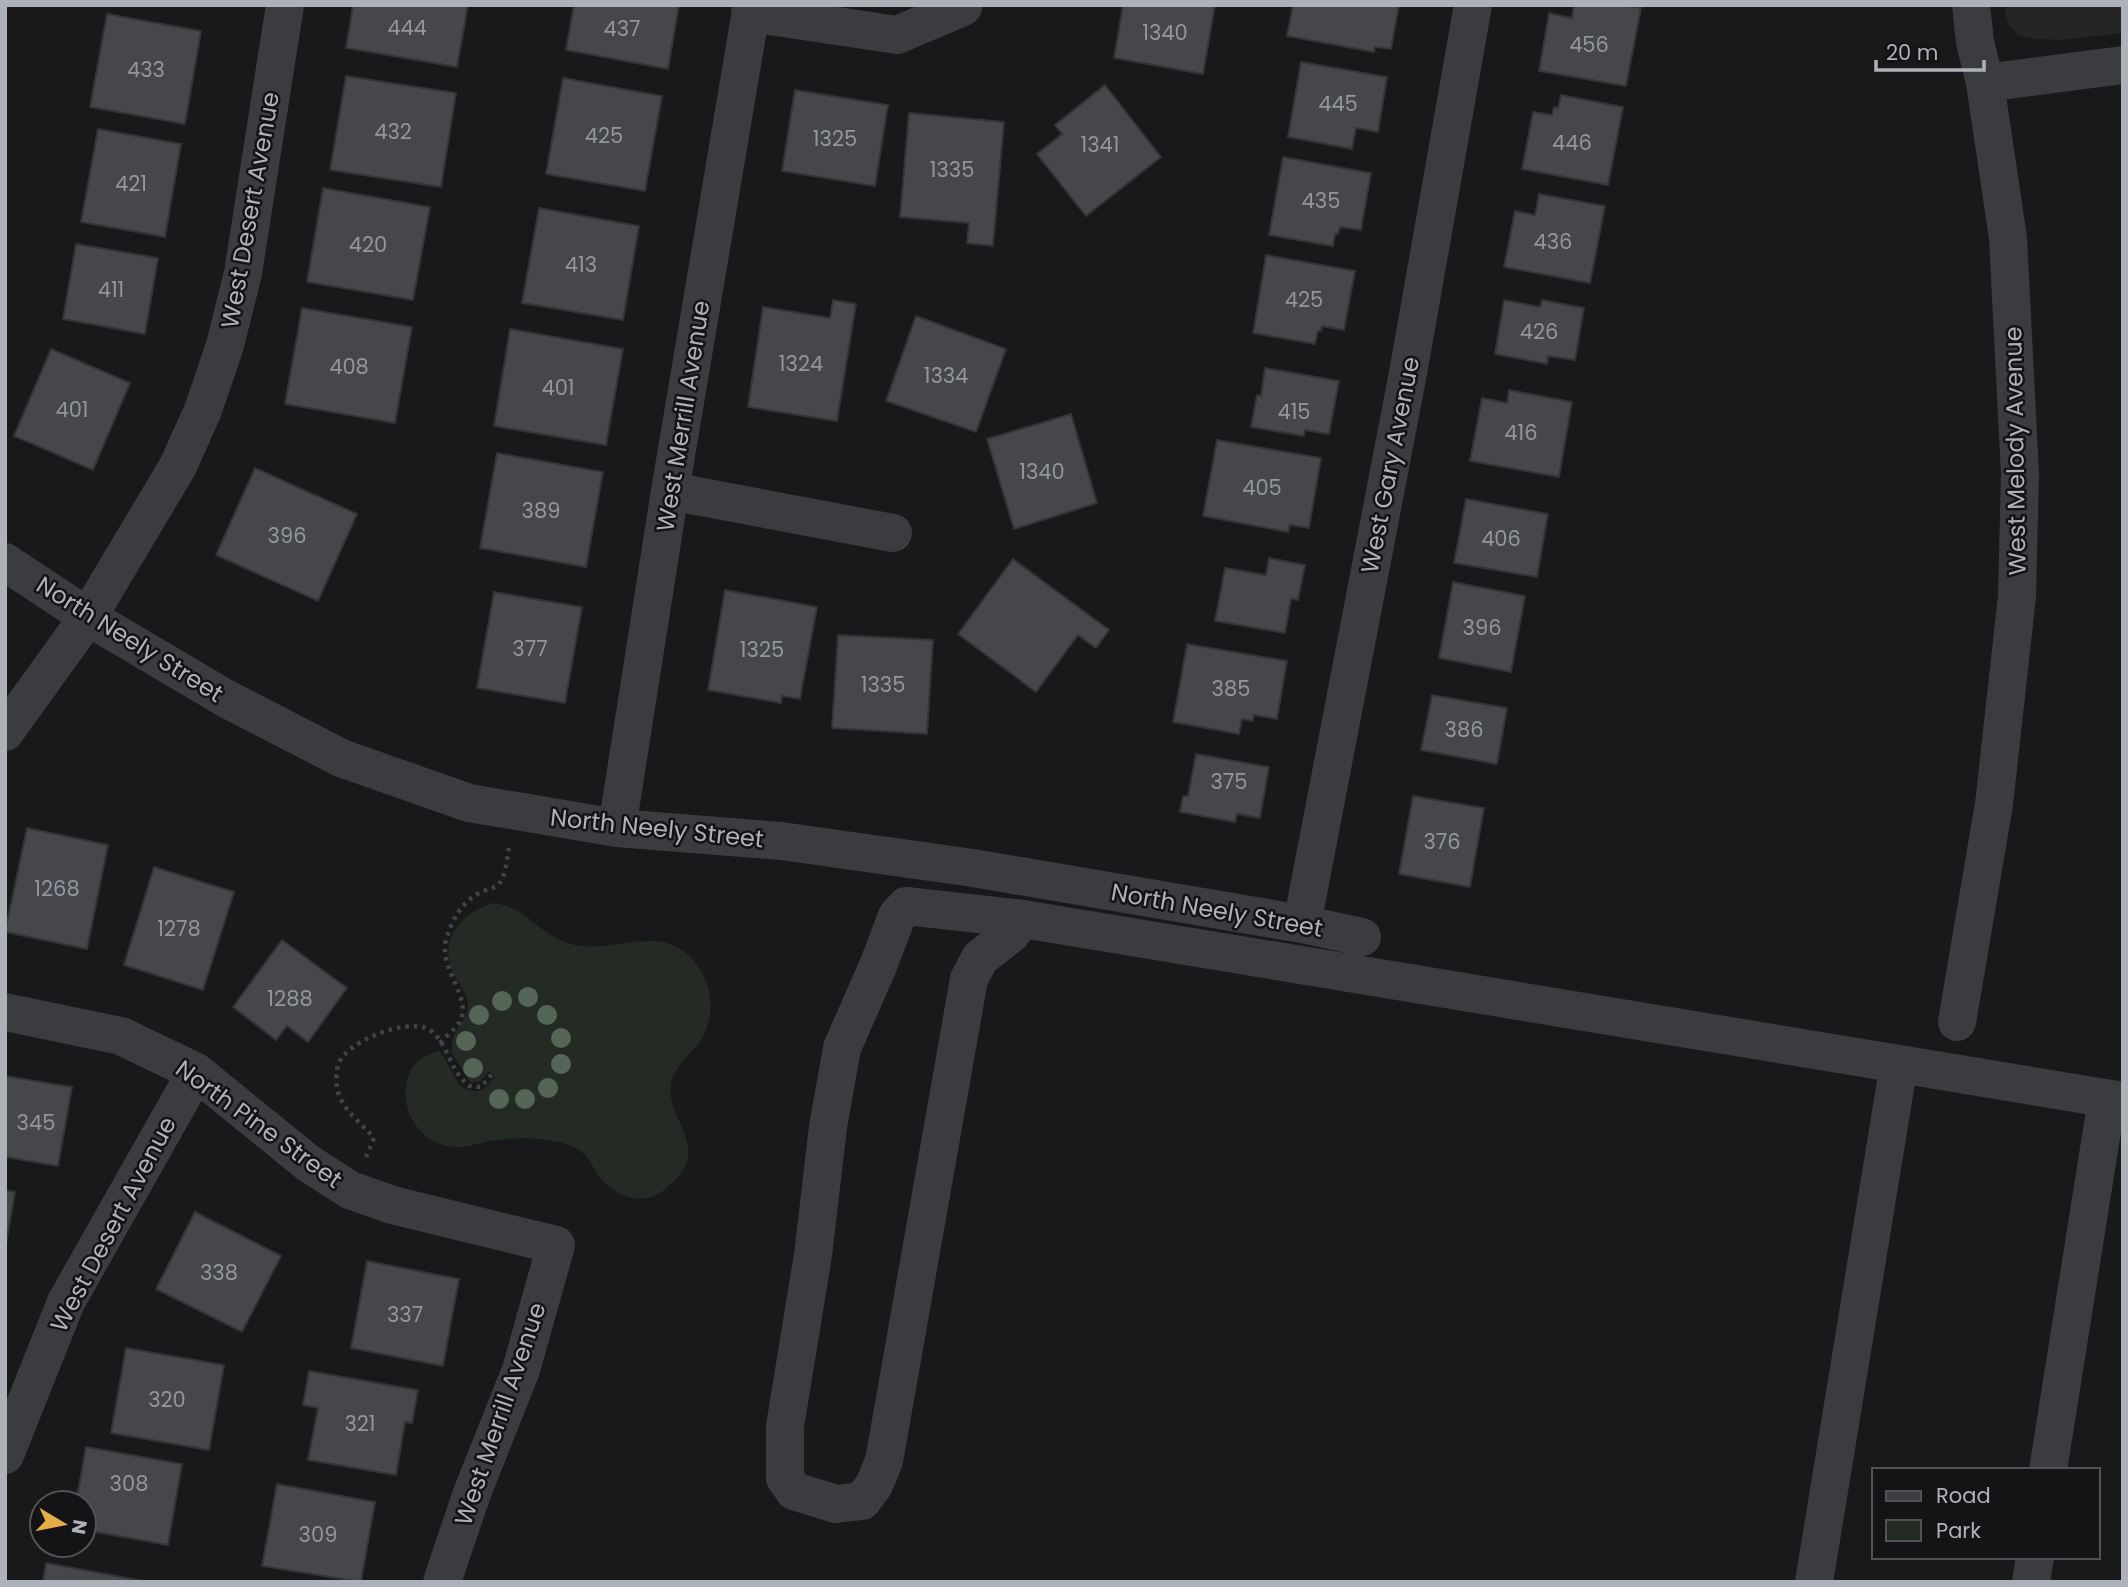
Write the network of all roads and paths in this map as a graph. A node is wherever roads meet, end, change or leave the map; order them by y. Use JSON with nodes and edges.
{"nodes":[{"id":1,"x":285,"y":5,"type":"edge"},
{"id":2,"x":1473,"y":5,"type":"edge"},
{"id":3,"x":1970,"y":5,"type":"edge"},
{"id":4,"x":963,"y":7,"type":"edge"},
{"id":5,"x":751,"y":9,"type":"edge"},
{"id":6,"x":2123,"y":65,"type":"edge"},
{"id":7,"x":1985,"y":83,"type":"junction"},
{"id":8,"x":670,"y":491,"type":"junction"},
{"id":9,"x":894,"y":533,"type":"dead end"},
{"id":10,"x":5,"y":562,"type":"edge"},
{"id":11,"x":89,"y":617,"type":"junction"},
{"id":12,"x":5,"y":732,"type":"edge"},
{"id":13,"x":516,"y":811,"type":"junction"},
{"id":14,"x":617,"y":828,"type":"junction"},
{"id":15,"x":1023,"y":919,"type":"junction"},
{"id":16,"x":1302,"y":924,"type":"junction"},
{"id":17,"x":1362,"y":937,"type":"dead end"},
{"id":18,"x":5,"y":1012,"type":"edge"},
{"id":19,"x":1957,"y":1022,"type":"dead end"},
{"id":20,"x":440,"y":1043,"type":"junction"},
{"id":21,"x":1899,"y":1064,"type":"junction"},
{"id":22,"x":196,"y":1072,"type":"junction"},
{"id":23,"x":492,"y":1074,"type":"dead end"},
{"id":24,"x":2115,"y":1100,"type":"edge"},
{"id":25,"x":350,"y":1190,"type":"junction"},
{"id":26,"x":555,"y":1245,"type":"joint"},
{"id":27,"x":5,"y":1455,"type":"edge"},
{"id":28,"x":2048,"y":1468,"type":"edge"},
{"id":29,"x":2035,"y":1559,"type":"edge"},
{"id":30,"x":442,"y":1582,"type":"edge"},
{"id":31,"x":1814,"y":1582,"type":"edge"},
{"id":32,"x":2031,"y":1582,"type":"edge"}],
"edges":[{"from":1,"to":11,"type":"street","name":"West Desert Avenue"},
{"from":2,"to":16,"type":"street","name":"West Gary Avenue"},
{"from":3,"to":7,"type":"street","name":"West Melody Avenue"},
{"from":4,"to":5,"type":"street"},
{"from":5,"to":8,"type":"street","name":"West Merrill Avenue"},
{"from":6,"to":7,"type":"street"},
{"from":7,"to":19,"type":"street","name":"West Melody Avenue"},
{"from":8,"to":9,"type":"street"},
{"from":8,"to":14,"type":"street","name":"West Merrill Avenue"},
{"from":10,"to":11,"type":"street","name":"North Neely Street"},
{"from":11,"to":12,"type":"street","name":"West Desert Avenue"},
{"from":11,"to":13,"type":"street","name":"North Neely Street"},
{"from":13,"to":14,"type":"street","name":"North Neely Street"},
{"from":13,"to":20,"type":"path"},
{"from":14,"to":16,"type":"street","name":"North Neely Street"},
{"from":15,"to":15,"type":"street"},
{"from":15,"to":21,"type":"street"},
{"from":16,"to":17,"type":"street","name":"North Neely Street"},
{"from":18,"to":22,"type":"street","name":"North Pine Street"},
{"from":20,"to":23,"type":"path"},
{"from":20,"to":25,"type":"path"},
{"from":21,"to":24,"type":"street"},
{"from":21,"to":31,"type":"street"},
{"from":22,"to":25,"type":"street","name":"North Pine Street"},
{"from":22,"to":27,"type":"street","name":"West Desert Avenue"},
{"from":24,"to":28,"type":"street"},
{"from":25,"to":26,"type":"street","name":"North Pine Street"},
{"from":26,"to":30,"type":"street","name":"West Merrill Avenue"},
{"from":29,"to":32,"type":"street"}]}
